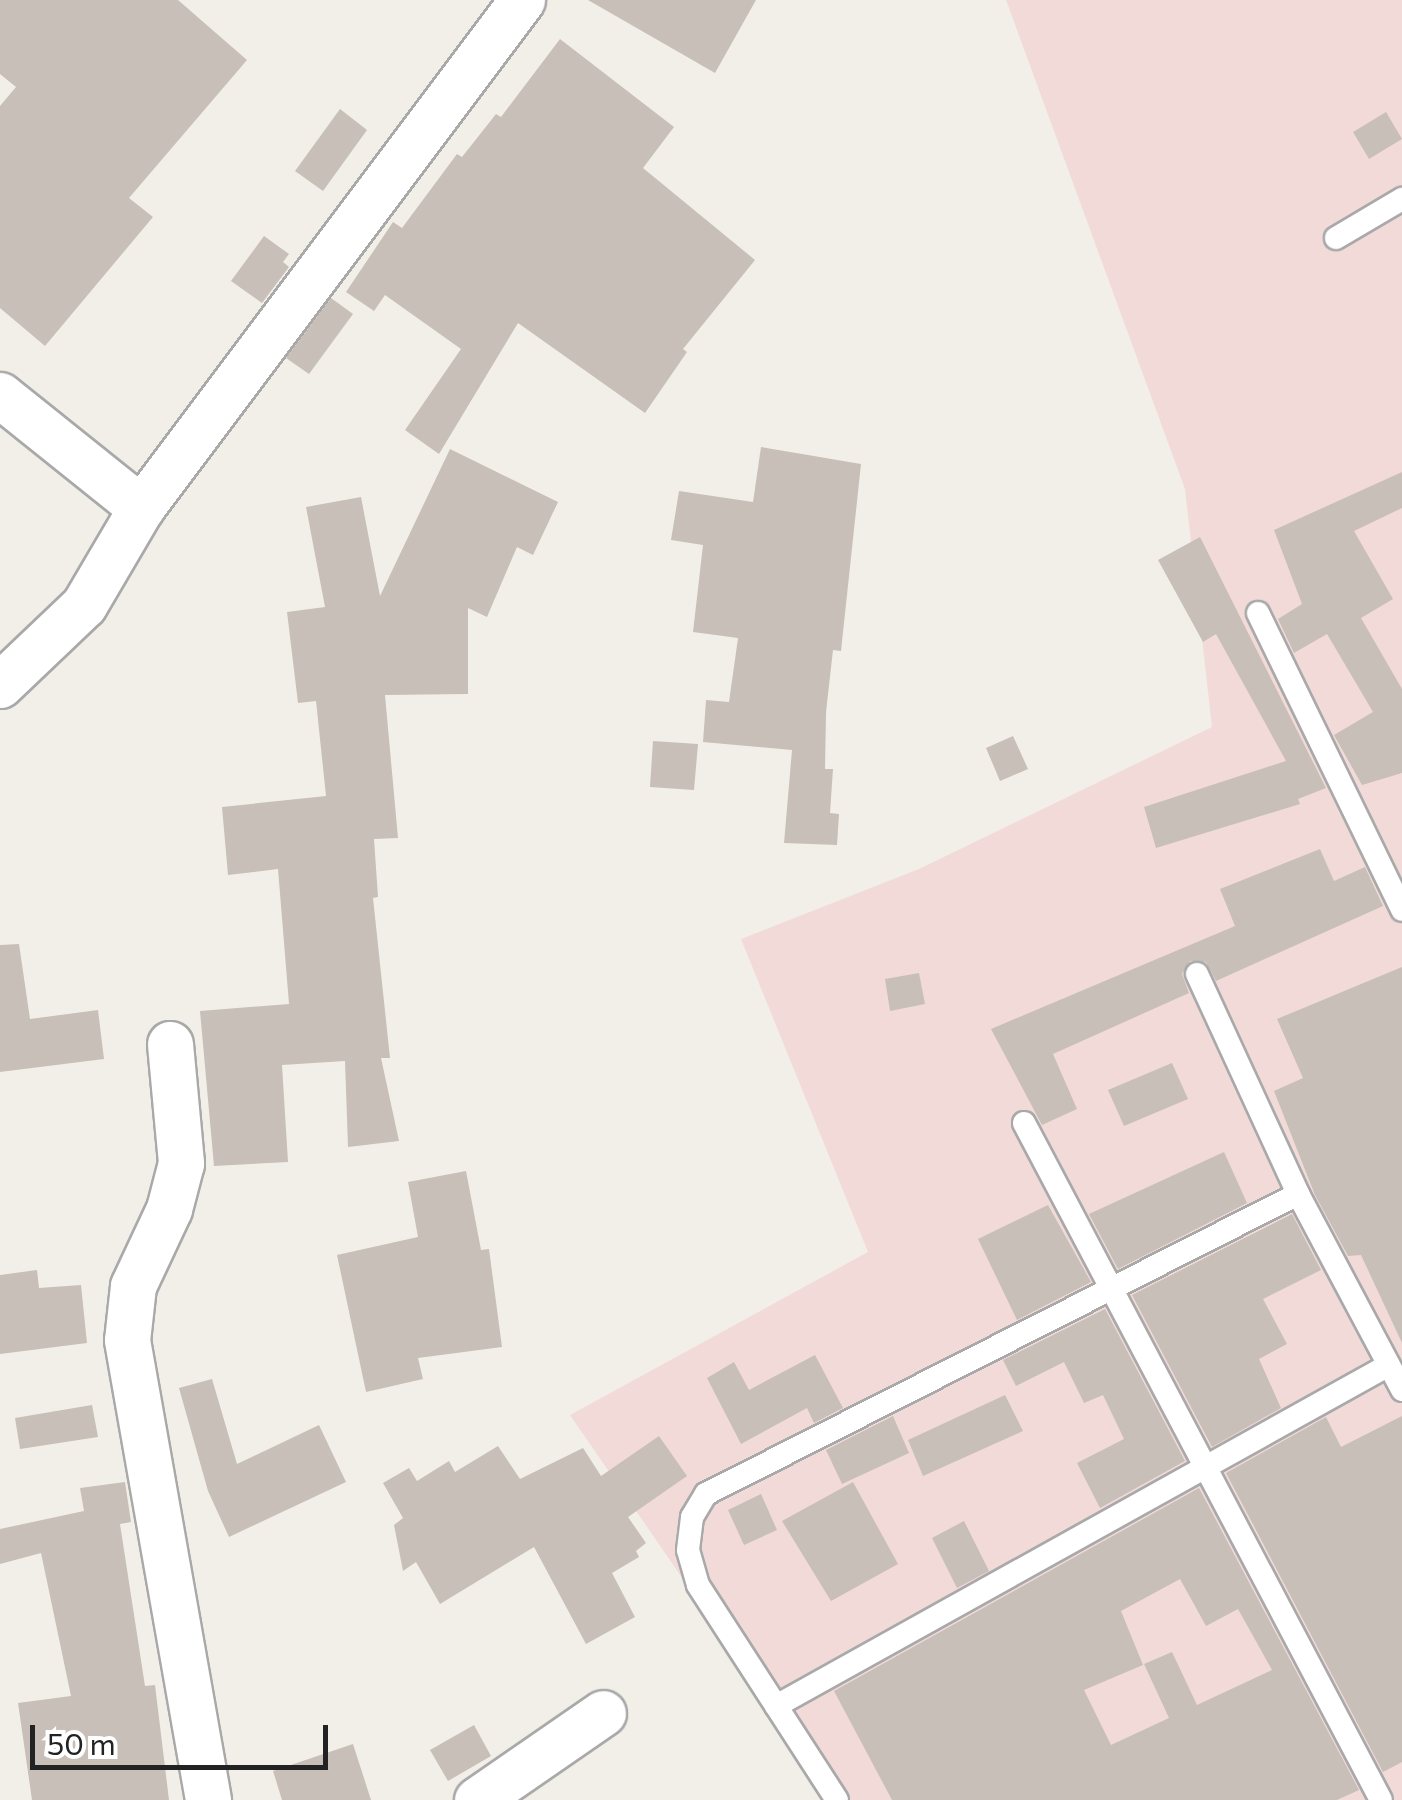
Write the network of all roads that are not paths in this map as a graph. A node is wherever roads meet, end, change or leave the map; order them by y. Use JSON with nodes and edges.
{"nodes":[{"id":1,"x":522,"y":0,"type":"edge"},
{"id":2,"x":1402,"y":199,"type":"edge"},
{"id":3,"x":1336,"y":238,"type":"dead end"},
{"id":4,"x":0,"y":395,"type":"edge"},
{"id":5,"x":141,"y":508,"type":"junction"},
{"id":6,"x":1258,"y":613,"type":"dead end"},
{"id":7,"x":0,"y":685,"type":"edge"},
{"id":8,"x":1402,"y":910,"type":"edge"},
{"id":9,"x":1197,"y":974,"type":"dead end"},
{"id":10,"x":170,"y":1044,"type":"dead end"},
{"id":11,"x":1024,"y":1124,"type":"dead end"},
{"id":12,"x":1298,"y":1194,"type":"junction"},
{"id":13,"x":1109,"y":1288,"type":"junction"},
{"id":14,"x":1389,"y":1365,"type":"junction"},
{"id":15,"x":1402,"y":1390,"type":"edge"},
{"id":16,"x":1205,"y":1467,"type":"junction"},
{"id":17,"x":776,"y":1706,"type":"junction"},
{"id":18,"x":603,"y":1713,"type":"dead end"},
{"id":19,"x":208,"y":1800,"type":"edge"},
{"id":20,"x":477,"y":1800,"type":"edge"},
{"id":21,"x":837,"y":1800,"type":"edge"},
{"id":22,"x":1382,"y":1800,"type":"edge"}],
"edges":[{"from":1,"to":5,"type":"street"},
{"from":2,"to":3,"type":"lane"},
{"from":4,"to":5,"type":"street"},
{"from":5,"to":7,"type":"street"},
{"from":6,"to":8,"type":"lane"},
{"from":9,"to":12,"type":"lane"},
{"from":10,"to":19,"type":"street"},
{"from":11,"to":13,"type":"lane"},
{"from":12,"to":13,"type":"lane"},
{"from":12,"to":14,"type":"lane"},
{"from":13,"to":16,"type":"lane"},
{"from":13,"to":17,"type":"lane"},
{"from":14,"to":15,"type":"lane"},
{"from":14,"to":16,"type":"lane"},
{"from":16,"to":17,"type":"lane"},
{"from":16,"to":22,"type":"lane"},
{"from":17,"to":21,"type":"lane"},
{"from":18,"to":20,"type":"street"}]}
